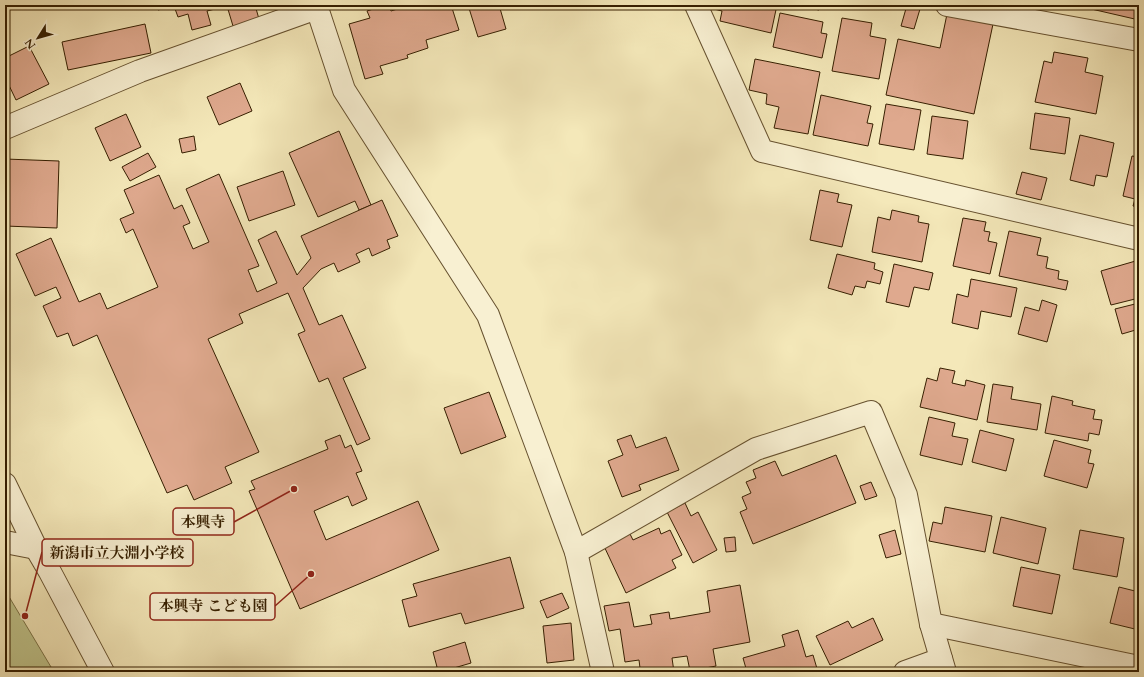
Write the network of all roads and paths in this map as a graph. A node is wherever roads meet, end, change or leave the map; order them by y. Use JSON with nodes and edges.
{"nodes":[{"id":1,"x":696,"y":5,"type":"edge"},
{"id":2,"x":947,"y":5,"type":"edge"},
{"id":3,"x":316,"y":7,"type":"edge"},
{"id":4,"x":1139,"y":40,"type":"edge"},
{"id":5,"x":5,"y":128,"type":"edge"},
{"id":6,"x":1139,"y":240,"type":"edge"},
{"id":7,"x":5,"y":484,"type":"edge"},
{"id":8,"x":5,"y":542,"type":"edge"},
{"id":9,"x":36,"y":548,"type":"junction"},
{"id":10,"x":576,"y":552,"type":"junction"},
{"id":11,"x":931,"y":624,"type":"junction"},
{"id":12,"x":943,"y":666,"type":"edge"},
{"id":13,"x":1139,"y":667,"type":"edge"},
{"id":14,"x":103,"y":672,"type":"edge"},
{"id":15,"x":603,"y":672,"type":"edge"},
{"id":16,"x":905,"y":672,"type":"edge"}],
"edges":[{"from":1,"to":6,"type":"street"},
{"from":2,"to":4,"type":"street"},
{"from":3,"to":5,"type":"street"},
{"from":3,"to":10,"type":"street"},
{"from":7,"to":9,"type":"street"},
{"from":8,"to":9,"type":"street"},
{"from":9,"to":14,"type":"street"},
{"from":10,"to":11,"type":"street"},
{"from":10,"to":15,"type":"street"},
{"from":11,"to":12,"type":"street"},
{"from":11,"to":13,"type":"street"},
{"from":12,"to":16,"type":"street"}]}
